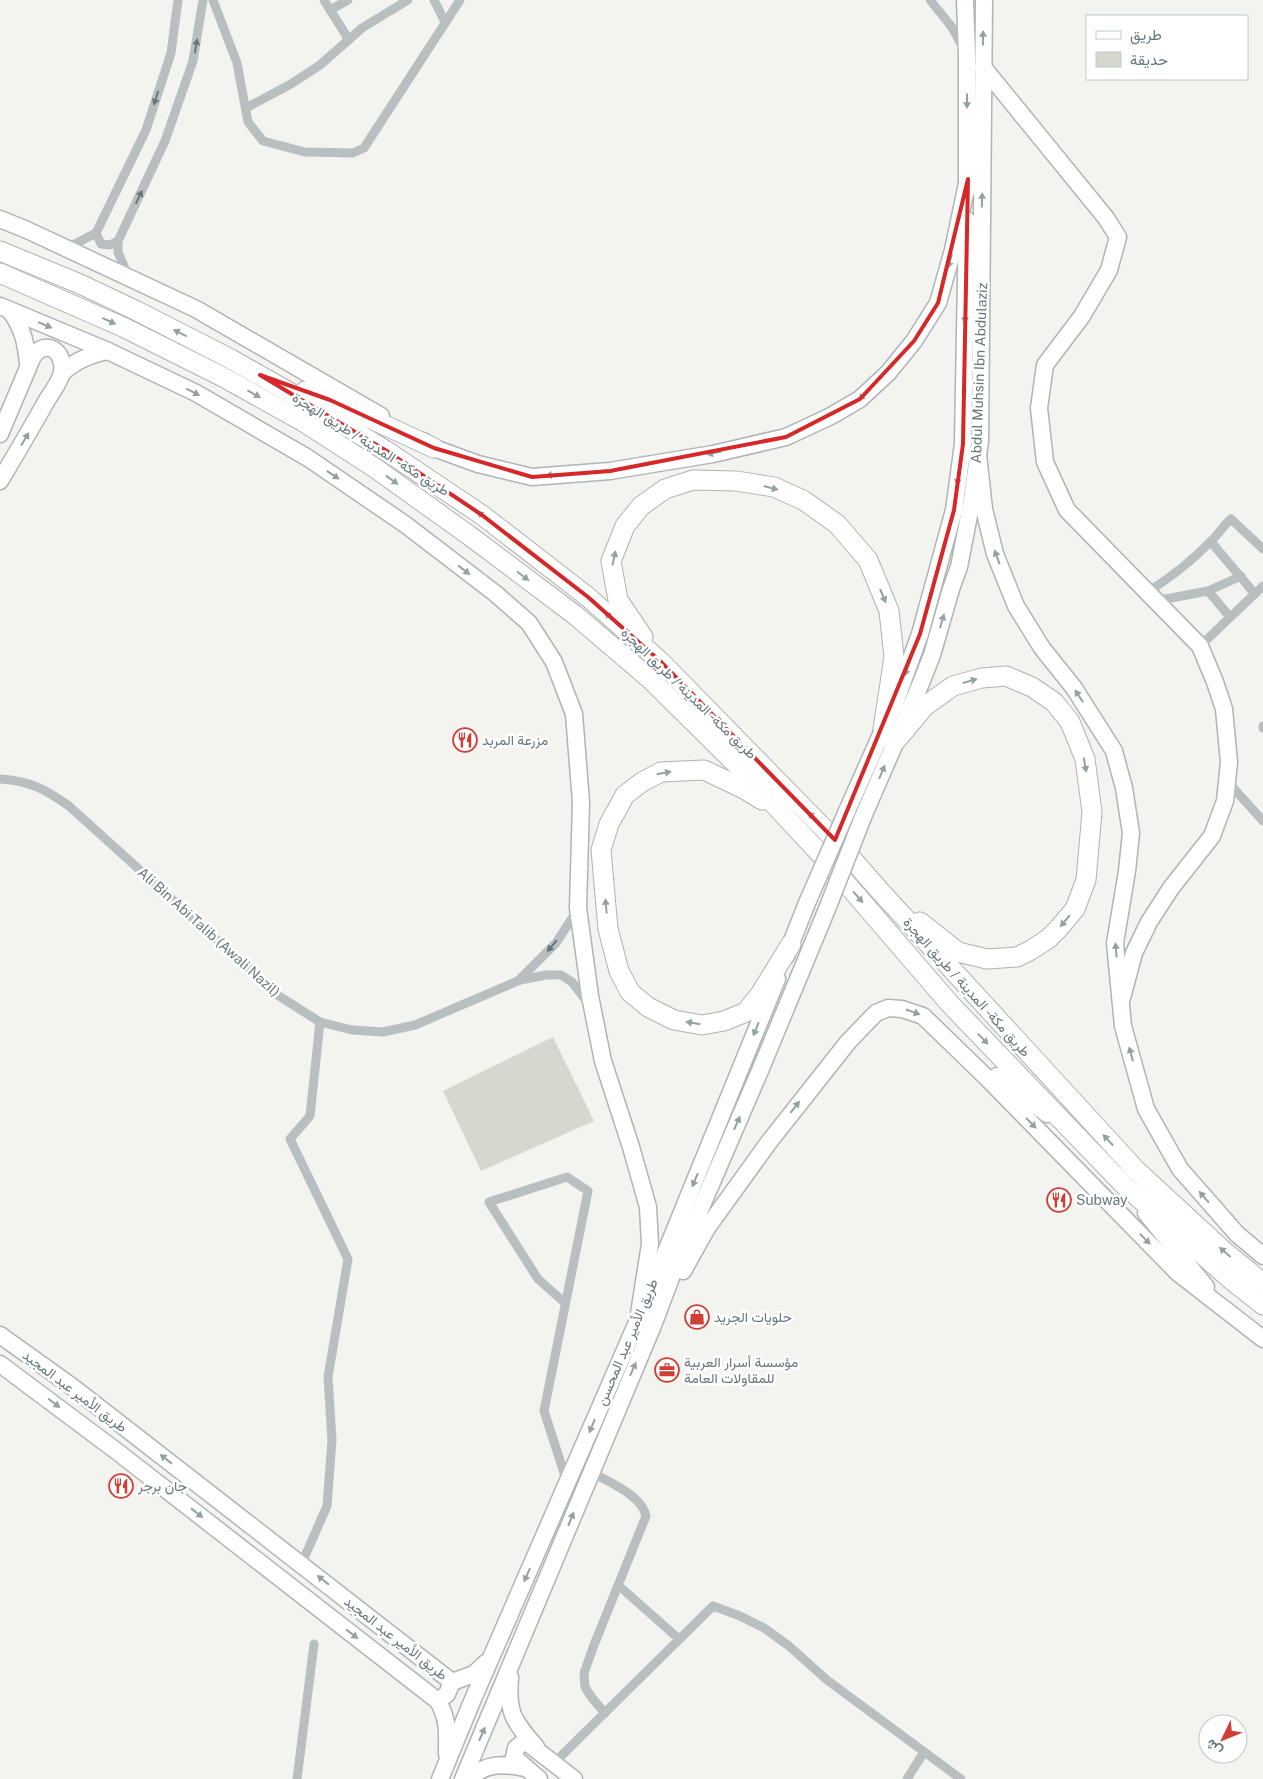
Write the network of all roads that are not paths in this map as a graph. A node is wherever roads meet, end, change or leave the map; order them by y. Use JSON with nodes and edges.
{"nodes":[{"id":1,"x":178,"y":0,"type":"edge"},
{"id":2,"x":203,"y":0,"type":"edge"},
{"id":3,"x":213,"y":0,"type":"edge"},
{"id":4,"x":324,"y":0,"type":"edge"},
{"id":5,"x":348,"y":0,"type":"edge"},
{"id":6,"x":408,"y":0,"type":"edge"},
{"id":7,"x":434,"y":0,"type":"edge"},
{"id":8,"x":460,"y":0,"type":"edge"},
{"id":9,"x":930,"y":0,"type":"edge"},
{"id":10,"x":966,"y":0,"type":"edge"},
{"id":11,"x":984,"y":0,"type":"edge"},
{"id":12,"x":330,"y":10,"type":"junction"},
{"id":13,"x":445,"y":22,"type":"junction"},
{"id":14,"x":349,"y":40,"type":"junction"},
{"id":15,"x":967,"y":56,"type":"junction"},
{"id":16,"x":983,"y":67,"type":"junction"},
{"id":17,"x":246,"y":108,"type":"junction"},
{"id":18,"x":968,"y":180,"type":"junction"},
{"id":19,"x":0,"y":219,"type":"edge"},
{"id":20,"x":96,"y":233,"type":"junction"},
{"id":21,"x":118,"y":241,"type":"junction"},
{"id":22,"x":67,"y":248,"type":"junction"},
{"id":23,"x":4,"y":252,"type":"edge"},
{"id":24,"x":0,"y":273,"type":"edge"},
{"id":25,"x":128,"y":276,"type":"junction"},
{"id":26,"x":5,"y":309,"type":"edge"},
{"id":27,"x":108,"y":351,"type":"junction"},
{"id":28,"x":28,"y":364,"type":"junction"},
{"id":29,"x":62,"y":373,"type":"junction"},
{"id":30,"x":260,"y":375,"type":"junction"},
{"id":31,"x":0,"y":434,"type":"edge"},
{"id":32,"x":434,"y":448,"type":"junction"},
{"id":33,"x":978,"y":456,"type":"junction"},
{"id":34,"x":0,"y":481,"type":"edge"},
{"id":35,"x":1211,"y":542,"type":"junction"},
{"id":36,"x":1263,"y":550,"type":"edge"},
{"id":37,"x":1240,"y":576,"type":"junction"},
{"id":38,"x":1263,"y":586,"type":"edge"},
{"id":39,"x":1208,"y":591,"type":"junction"},
{"id":40,"x":1255,"y":594,"type":"junction"},
{"id":41,"x":1151,"y":597,"type":"junction"},
{"id":42,"x":1230,"y":618,"type":"junction"},
{"id":43,"x":1200,"y":646,"type":"junction"},
{"id":44,"x":661,"y":662,"type":"junction"},
{"id":45,"x":888,"y":736,"type":"junction"},
{"id":46,"x":0,"y":779,"type":"edge"},
{"id":47,"x":1227,"y":781,"type":"junction"},
{"id":48,"x":782,"y":812,"type":"junction"},
{"id":49,"x":855,"y":814,"type":"junction"},
{"id":50,"x":1262,"y":816,"type":"edge"},
{"id":51,"x":881,"y":892,"type":"junction"},
{"id":52,"x":578,"y":908,"type":"junction"},
{"id":53,"x":1121,"y":911,"type":"junction"},
{"id":54,"x":1152,"y":918,"type":"junction"},
{"id":55,"x":791,"y":944,"type":"junction"},
{"id":56,"x":520,"y":980,"type":"junction"},
{"id":57,"x":1122,"y":998,"type":"junction"},
{"id":58,"x":593,"y":1009,"type":"junction"},
{"id":59,"x":320,"y":1022,"type":"junction"},
{"id":60,"x":948,"y":1041,"type":"junction"},
{"id":61,"x":1074,"y":1133,"type":"junction"},
{"id":62,"x":1123,"y":1184,"type":"junction"},
{"id":63,"x":1263,"y":1256,"type":"edge"},
{"id":64,"x":1263,"y":1283,"type":"edge"},
{"id":65,"x":566,"y":1303,"type":"junction"},
{"id":66,"x":1263,"y":1305,"type":"edge"},
{"id":67,"x":1224,"y":1309,"type":"junction"},
{"id":68,"x":646,"y":1322,"type":"junction"},
{"id":69,"x":0,"y":1335,"type":"edge"},
{"id":70,"x":1263,"y":1338,"type":"edge"},
{"id":71,"x":0,"y":1364,"type":"edge"},
{"id":72,"x":0,"y":1377,"type":"edge"},
{"id":73,"x":29,"y":1385,"type":"junction"},
{"id":74,"x":590,"y":1472,"type":"junction"},
{"id":75,"x":567,"y":1482,"type":"junction"},
{"id":76,"x":302,"y":1564,"type":"junction"},
{"id":77,"x":618,"y":1585,"type":"junction"},
{"id":78,"x":680,"y":1639,"type":"junction"},
{"id":79,"x":314,"y":1644,"type":"dead end"},
{"id":80,"x":491,"y":1658,"type":"junction"},
{"id":81,"x":511,"y":1666,"type":"junction"},
{"id":82,"x":452,"y":1682,"type":"junction"},
{"id":83,"x":438,"y":1701,"type":"junction"},
{"id":84,"x":605,"y":1712,"type":"junction"},
{"id":85,"x":540,"y":1752,"type":"junction"},
{"id":86,"x":924,"y":1752,"type":"junction"},
{"id":87,"x":554,"y":1763,"type":"junction"},
{"id":88,"x":443,"y":1772,"type":"edge"},
{"id":89,"x":533,"y":1774,"type":"edge"},
{"id":90,"x":298,"y":1779,"type":"edge"},
{"id":91,"x":463,"y":1779,"type":"edge"},
{"id":92,"x":470,"y":1779,"type":"edge"},
{"id":93,"x":574,"y":1779,"type":"edge"},
{"id":94,"x":907,"y":1779,"type":"edge"},
{"id":95,"x":961,"y":1779,"type":"edge"}],
"edges":[{"from":1,"to":20,"type":"street","one_way":true},
{"from":21,"to":2,"type":"street","one_way":true},
{"from":3,"to":17,"type":"street"},
{"from":4,"to":12,"type":"street"},
{"from":5,"to":12,"type":"street"},
{"from":6,"to":14,"type":"street"},
{"from":7,"to":13,"type":"street"},
{"from":8,"to":13,"type":"street"},
{"from":9,"to":15,"type":"street"},
{"from":10,"to":15,"type":"main road","name":"Abdul Muhsin Ibn Abdulaziz"},
{"from":16,"to":11,"type":"main road","name":"Abdul Muhsin Ibn Abdulaziz","one_way":true},
{"from":12,"to":14,"type":"street"},
{"from":13,"to":17,"type":"street"},
{"from":14,"to":17,"type":"street"},
{"from":15,"to":18,"type":"main road","name":"Abdul Muhsin Ibn Abdulaziz","one_way":true},
{"from":33,"to":16,"type":"main road","name":"Abdul Muhsin Ibn Abdulaziz","one_way":true},
{"from":16,"to":41,"type":"main road"},
{"from":18,"to":32,"type":"main road","one_way":true},
{"from":18,"to":45,"type":"main road","name":"Abdul Muhsin Ibn Abdulaziz","one_way":true},
{"from":19,"to":22,"type":"main road"},
{"from":20,"to":21,"type":"street"},
{"from":20,"to":22,"type":"street"},
{"from":21,"to":25,"type":"street"},
{"from":22,"to":25,"type":"main road"},
{"from":30,"to":23,"type":"highway","name":"طريق مكة - المدينة / طريق الهجرة","one_way":true},
{"from":24,"to":48,"type":"highway","name":"طريق مكة - المدينة / طريق الهجرة","one_way":true},
{"from":25,"to":32,"type":"main road"},
{"from":26,"to":27,"type":"main road","one_way":true},
{"from":26,"to":28,"type":"main road"},
{"from":27,"to":29,"type":"main road"},
{"from":27,"to":52,"type":"main road","one_way":true},
{"from":28,"to":29,"type":"main road"},
{"from":28,"to":31,"type":"main road"},
{"from":34,"to":29,"type":"main road","one_way":true},
{"from":30,"to":32,"type":"highway"},
{"from":44,"to":30,"type":"highway","name":"طريق مكة - المدينة / طريق الهجرة","one_way":true},
{"from":45,"to":33,"type":"main road","name":"Abdul Muhsin Ibn Abdulaziz","one_way":true},
{"from":53,"to":33,"type":"main road","one_way":true},
{"from":35,"to":36,"type":"street"},
{"from":35,"to":37,"type":"street"},
{"from":35,"to":41,"type":"street"},
{"from":37,"to":39,"type":"street"},
{"from":37,"to":40,"type":"street"},
{"from":38,"to":40,"type":"street"},
{"from":39,"to":41,"type":"street"},
{"from":39,"to":42,"type":"street"},
{"from":40,"to":42,"type":"street"},
{"from":41,"to":43,"type":"main road"},
{"from":42,"to":43,"type":"street"},
{"from":43,"to":47,"type":"main road"},
{"from":44,"to":45,"type":"highway","one_way":true},
{"from":51,"to":44,"type":"highway","name":"طريق مكة - المدينة / طريق الهجرة","one_way":true},
{"from":45,"to":49,"type":"main road","name":"Abdul Muhsin Ibn Abdulaziz"},
{"from":45,"to":51,"type":"highway","one_way":true},
{"from":46,"to":59,"type":"street","name":"Ali Bin Abi Talib (Awali Nazil)"},
{"from":47,"to":50,"type":"street"},
{"from":47,"to":54,"type":"main road"},
{"from":55,"to":48,"type":"highway","one_way":true},
{"from":48,"to":61,"type":"highway","name":"طريق مكة - المدينة / طريق الهجرة","one_way":true},
{"from":49,"to":55,"type":"main road","name":"طريق الأمير عبد المحسن","bridge":true},
{"from":68,"to":49,"type":"main road","name":"طريق الأمير عبد المحسن","one_way":true,"bridge":true},
{"from":64,"to":51,"type":"highway","name":"طريق مكة - المدينة / طريق الهجرة","one_way":true},
{"from":52,"to":56,"type":"street","one_way":true},
{"from":52,"to":58,"type":"main road"},
{"from":53,"to":54,"type":"main road"},
{"from":57,"to":53,"type":"main road","one_way":true},
{"from":54,"to":57,"type":"main road"},
{"from":55,"to":68,"type":"main road","name":"طريق الأمير عبد المحسن","one_way":true},
{"from":56,"to":58,"type":"street"},
{"from":56,"to":59,"type":"street","name":"Ali Bin Abi Talib (Awali Nazil)"},
{"from":63,"to":57,"type":"main road","one_way":true},
{"from":58,"to":68,"type":"main road"},
{"from":59,"to":76,"type":"street"},
{"from":60,"to":61,"type":"main road"},
{"from":60,"to":67,"type":"main road","one_way":true},
{"from":68,"to":60,"type":"main road","one_way":true},
{"from":61,"to":62,"type":"highway","name":"طريق مكة - المدينة / طريق الهجرة"},
{"from":62,"to":66,"type":"highway","name":"طريق مكة - المدينة / طريق الهجرة"},
{"from":62,"to":67,"type":"main road"},
{"from":65,"to":65,"type":"street"},
{"from":65,"to":75,"type":"street"},
{"from":67,"to":70,"type":"main road"},
{"from":74,"to":68,"type":"main road","name":"طريق الأمير عبد المحسن","one_way":true},
{"from":68,"to":75,"type":"main road","name":"طريق الأمير عبد المحسن","one_way":true},
{"from":76,"to":69,"type":"main road","name":"طريق الأمير عبد المجيد","one_way":true},
{"from":71,"to":73,"type":"main road","name":"طريق الأمير عبد المجيد"},
{"from":72,"to":73,"type":"main road"},
{"from":73,"to":83,"type":"main road","name":"طريق الأمير عبد المجيد","one_way":true},
{"from":74,"to":77,"type":"street"},
{"from":81,"to":74,"type":"main road","name":"طريق الأمير عبد المحسن","one_way":true},
{"from":75,"to":80,"type":"main road","name":"طريق الأمير عبد المحسن","one_way":true},
{"from":82,"to":76,"type":"main road","name":"طريق الأمير عبد المجيد","one_way":true},
{"from":77,"to":78,"type":"street"},
{"from":77,"to":84,"type":"street"},
{"from":78,"to":84,"type":"street"},
{"from":78,"to":86,"type":"street"},
{"from":79,"to":90,"type":"street"},
{"from":80,"to":82,"type":"main road"},
{"from":80,"to":88,"type":"main road","name":"طريق الأمير عبد المحسن"},
{"from":81,"to":85,"type":"main road"},
{"from":91,"to":81,"type":"main road","name":"طريق الأمير عبد المحسن","one_way":true},
{"from":82,"to":83,"type":"main road","name":"طريق الأمير عبد المجيد"},
{"from":83,"to":88,"type":"main road"},
{"from":84,"to":87,"type":"street"},
{"from":85,"to":87,"type":"main road"},
{"from":85,"to":89,"type":"main road"},
{"from":86,"to":94,"type":"street"},
{"from":86,"to":95,"type":"street"},
{"from":87,"to":93,"type":"main road"},
{"from":89,"to":92,"type":"main road"}]}
